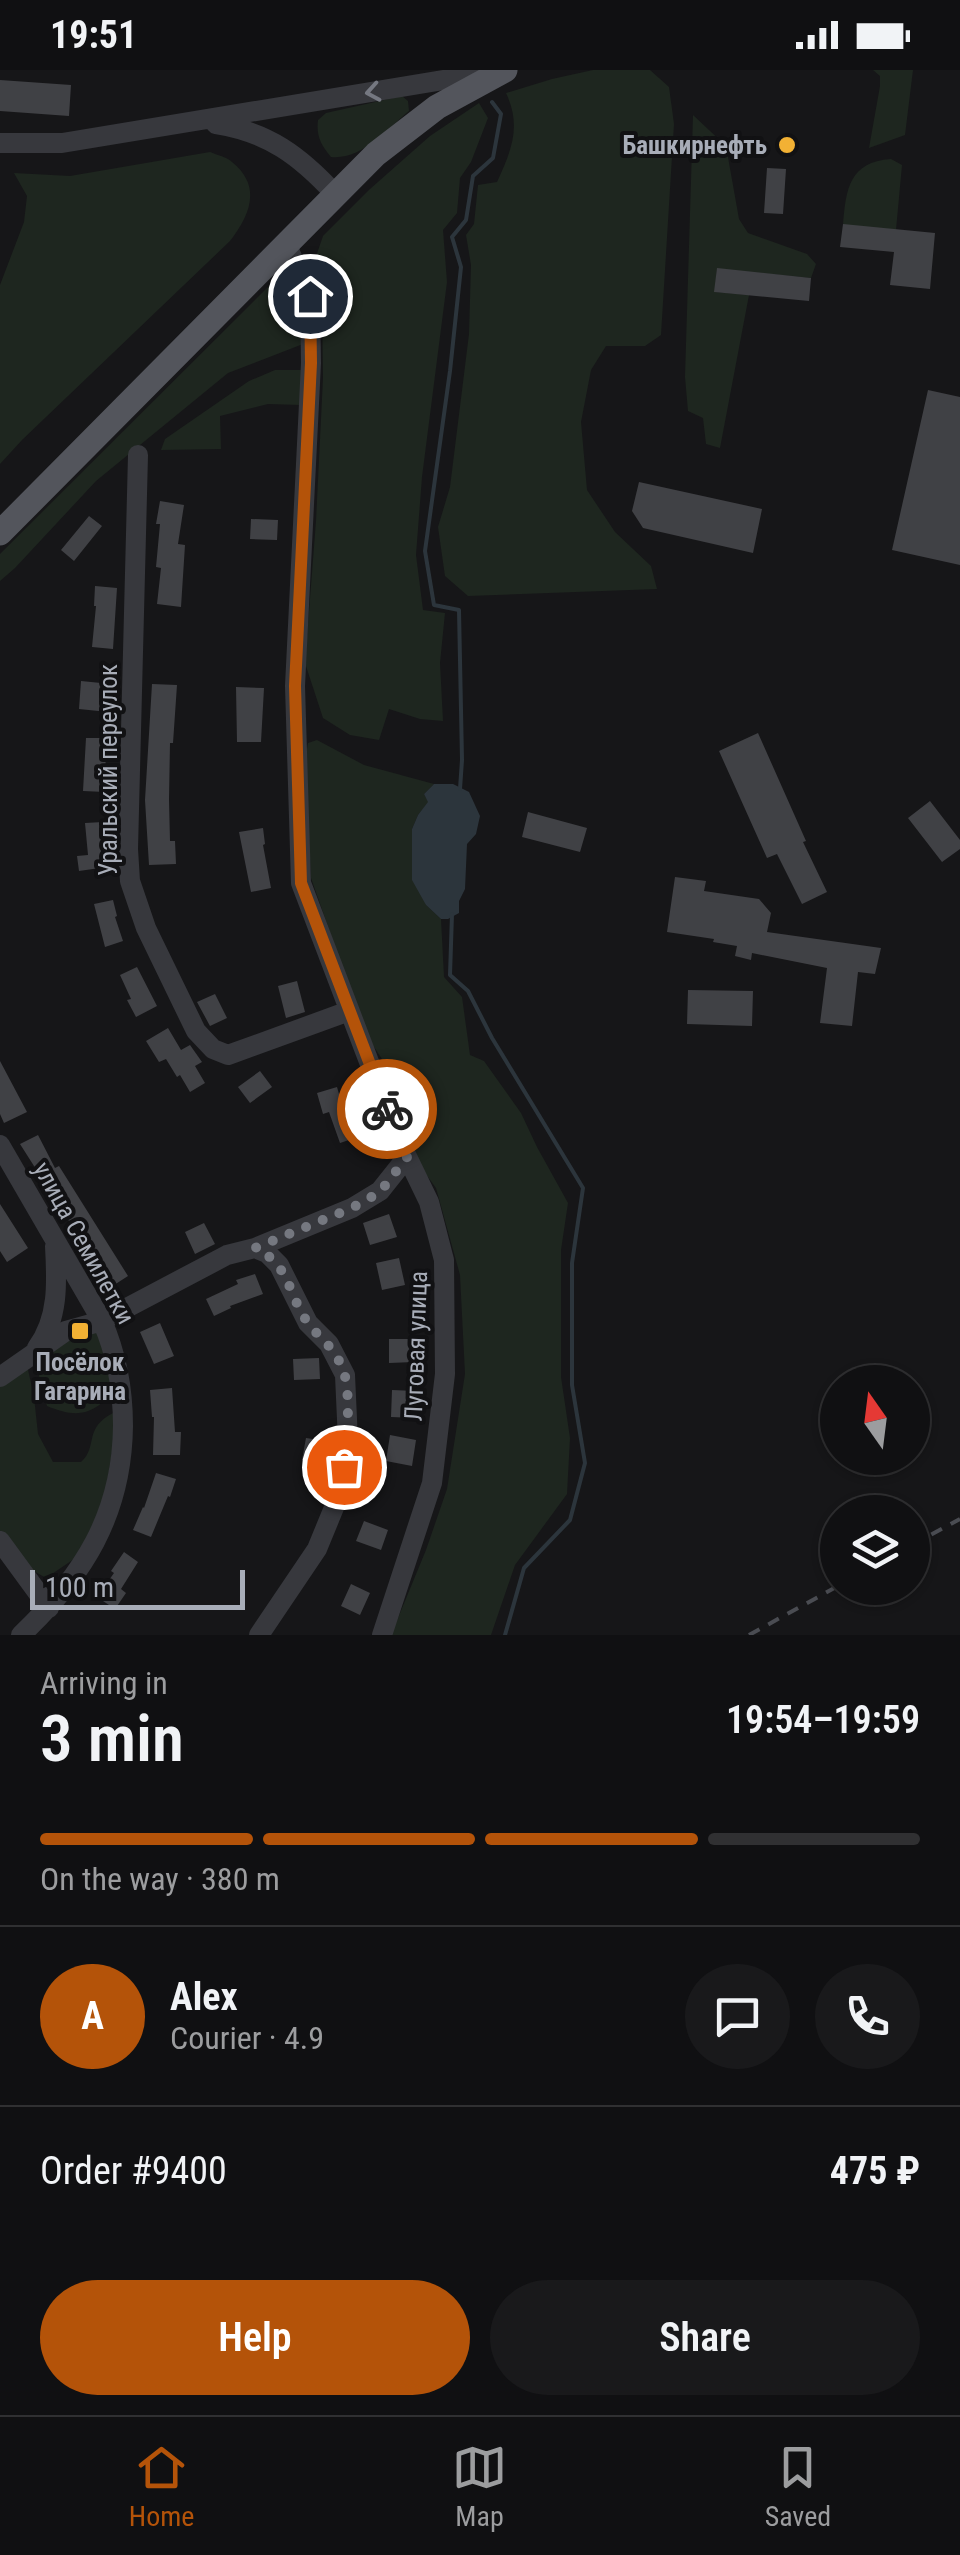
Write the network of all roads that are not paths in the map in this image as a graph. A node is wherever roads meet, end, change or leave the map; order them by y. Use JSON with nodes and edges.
{"nodes":[{"id":1,"x":504,"y":70,"type":"edge"},
{"id":2,"x":200,"y":121,"type":"junction"},
{"id":3,"x":0,"y":142,"type":"edge"},
{"id":4,"x":336,"y":194,"type":"junction"},
{"id":5,"x":286,"y":244,"type":"junction"},
{"id":6,"x":138,"y":454,"type":"dead end"},
{"id":7,"x":0,"y":533,"type":"edge"},
{"id":8,"x":350,"y":1011,"type":"junction"},
{"id":9,"x":2,"y":1153,"type":"edge"},
{"id":10,"x":407,"y":1157,"type":"junction"},
{"id":11,"x":54,"y":1239,"type":"junction"},
{"id":12,"x":255,"y":1248,"type":"junction"},
{"id":13,"x":102,"y":1321,"type":"junction"},
{"id":14,"x":31,"y":1356,"type":"junction"},
{"id":15,"x":0,"y":1378,"type":"edge"},
{"id":16,"x":0,"y":1541,"type":"edge"},
{"id":17,"x":49,"y":1608,"type":"junction"},
{"id":18,"x":21,"y":1635,"type":"edge"},
{"id":19,"x":259,"y":1635,"type":"edge"},
{"id":20,"x":382,"y":1635,"type":"edge"}],
"edges":[{"from":1,"to":2,"type":"street","one_way":true},
{"from":1,"to":4,"type":"main road"},
{"from":2,"to":3,"type":"street"},
{"from":2,"to":4,"type":"street"},
{"from":4,"to":5,"type":"main road"},
{"from":5,"to":7,"type":"main road"},
{"from":5,"to":8,"type":"street","name":"Луговая улица"},
{"from":6,"to":8,"type":"street","name":"Уральский переулок"},
{"from":8,"to":10,"type":"street","name":"Луговая улица"},
{"from":9,"to":11,"type":"street","name":"улица Семилетки"},
{"from":10,"to":12,"type":"street"},
{"from":10,"to":20,"type":"street","name":"Луговая улица"},
{"from":11,"to":13,"type":"street","name":"улица Семилетки"},
{"from":11,"to":14,"type":"street"},
{"from":12,"to":13,"type":"street"},
{"from":12,"to":19,"type":"street"},
{"from":13,"to":14,"type":"street"},
{"from":13,"to":17,"type":"street","name":"улица Семилетки"},
{"from":14,"to":15,"type":"street"},
{"from":16,"to":17,"type":"street"},
{"from":17,"to":18,"type":"street","name":"улица Семилетки"}]}
